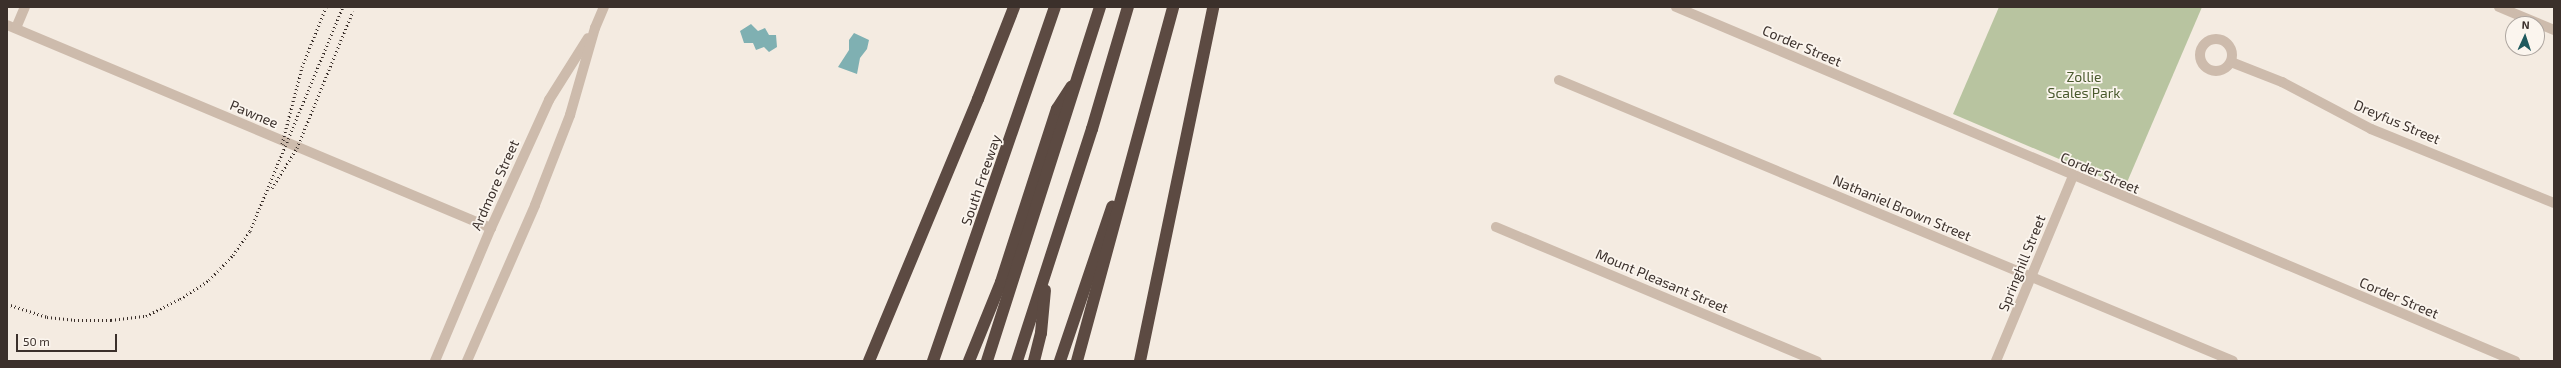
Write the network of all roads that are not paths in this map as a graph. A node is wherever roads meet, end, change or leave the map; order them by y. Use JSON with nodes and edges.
{"nodes":[{"id":1,"x":25,"y":7,"type":"edge"},
{"id":2,"x":604,"y":7,"type":"edge"},
{"id":3,"x":1014,"y":7,"type":"edge"},
{"id":4,"x":1054,"y":7,"type":"edge"},
{"id":5,"x":1100,"y":7,"type":"edge"},
{"id":6,"x":1128,"y":7,"type":"edge"},
{"id":7,"x":1173,"y":7,"type":"edge"},
{"id":8,"x":1213,"y":7,"type":"edge"},
{"id":9,"x":1676,"y":7,"type":"edge"},
{"id":10,"x":1702,"y":7,"type":"edge"},
{"id":11,"x":2498,"y":7,"type":"edge"},
{"id":12,"x":1698,"y":17,"type":"junction"},
{"id":13,"x":11,"y":26,"type":"edge"},
{"id":14,"x":595,"y":28,"type":"junction"},
{"id":15,"x":2554,"y":30,"type":"edge"},
{"id":16,"x":2231,"y":62,"type":"dead end"},
{"id":17,"x":1081,"y":72,"type":"junction"},
{"id":18,"x":1559,"y":80,"type":"dead end"},
{"id":19,"x":1141,"y":124,"type":"junction"},
{"id":20,"x":2073,"y":176,"type":"junction"},
{"id":21,"x":2554,"y":203,"type":"edge"},
{"id":22,"x":1496,"y":227,"type":"dead end"},
{"id":23,"x":491,"y":228,"type":"junction"},
{"id":24,"x":1047,"y":271,"type":"junction"},
{"id":25,"x":2031,"y":277,"type":"junction"},
{"id":26,"x":435,"y":361,"type":"edge"},
{"id":27,"x":467,"y":361,"type":"edge"},
{"id":28,"x":868,"y":361,"type":"edge"},
{"id":29,"x":934,"y":361,"type":"edge"},
{"id":30,"x":969,"y":361,"type":"edge"},
{"id":31,"x":987,"y":361,"type":"edge"},
{"id":32,"x":1017,"y":361,"type":"edge"},
{"id":33,"x":1034,"y":361,"type":"edge"},
{"id":34,"x":1060,"y":361,"type":"edge"},
{"id":35,"x":1077,"y":361,"type":"edge"},
{"id":36,"x":1140,"y":361,"type":"edge"},
{"id":37,"x":1817,"y":361,"type":"edge"},
{"id":38,"x":1996,"y":361,"type":"edge"},
{"id":39,"x":2233,"y":361,"type":"edge"},
{"id":40,"x":2515,"y":361,"type":"edge"}],
"edges":[{"from":1,"to":13,"type":"street"},
{"from":2,"to":14,"type":"street","name":"Ardmore Street"},
{"from":3,"to":28,"type":"highway"},
{"from":4,"to":29,"type":"highway","name":"South Freeway"},
{"from":5,"to":17,"type":"highway"},
{"from":6,"to":24,"type":"highway"},
{"from":7,"to":19,"type":"highway"},
{"from":8,"to":36,"type":"highway"},
{"from":9,"to":12,"type":"street","name":"Corder Street"},
{"from":10,"to":12,"type":"street"},
{"from":11,"to":15,"type":"street"},
{"from":12,"to":20,"type":"street","name":"Corder Street"},
{"from":13,"to":23,"type":"street","name":"Pawnee"},
{"from":14,"to":23,"type":"street","name":"Ardmore Street"},
{"from":14,"to":27,"type":"street","name":"Ardmore Street"},
{"from":16,"to":21,"type":"street","name":"Dreyfus Street"},
{"from":17,"to":30,"type":"highway"},
{"from":17,"to":31,"type":"highway"},
{"from":18,"to":25,"type":"street","name":"Nathaniel Brown Street"},
{"from":19,"to":34,"type":"highway"},
{"from":19,"to":35,"type":"highway"},
{"from":20,"to":25,"type":"street","name":"Springhill Street"},
{"from":20,"to":40,"type":"street","name":"Corder Street"},
{"from":22,"to":37,"type":"street","name":"Mount Pleasant Street"},
{"from":23,"to":26,"type":"street","name":"Ardmore Street"},
{"from":24,"to":32,"type":"highway"},
{"from":24,"to":33,"type":"highway"},
{"from":25,"to":38,"type":"street","name":"Springhill Street"},
{"from":25,"to":39,"type":"street","name":"Nathaniel Brown Street"}]}
